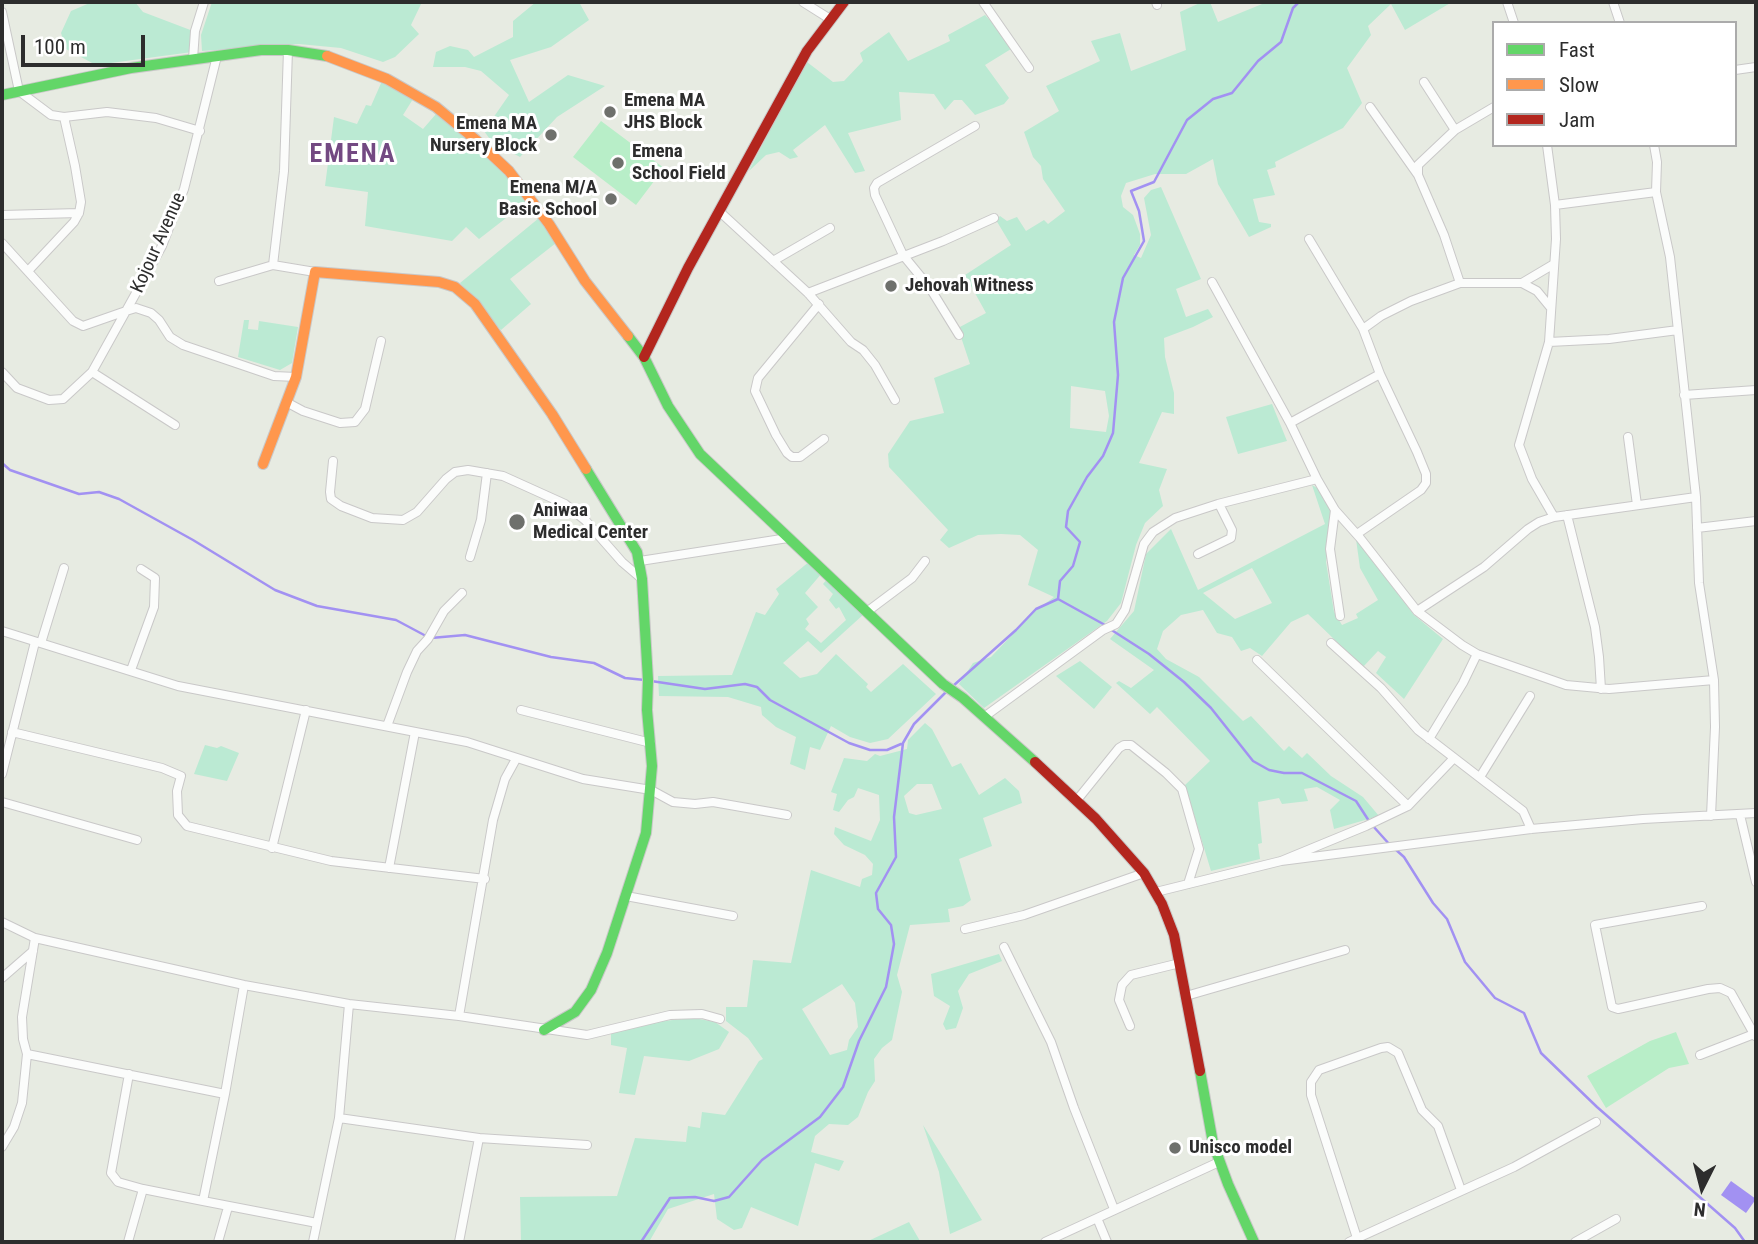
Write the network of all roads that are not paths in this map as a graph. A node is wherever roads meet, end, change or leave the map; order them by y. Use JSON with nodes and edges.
{"nodes":[{"id":1,"x":204,"y":2,"type":"edge"},
{"id":2,"x":803,"y":2,"type":"edge"},
{"id":3,"x":844,"y":2,"type":"edge"},
{"id":4,"x":983,"y":2,"type":"edge"},
{"id":5,"x":1507,"y":2,"type":"edge"},
{"id":6,"x":1612,"y":3,"type":"edge"},
{"id":7,"x":2,"y":12,"type":"edge"},
{"id":8,"x":830,"y":19,"type":"junction"},
{"id":9,"x":1513,"y":21,"type":"edge"},
{"id":10,"x":1619,"y":21,"type":"edge"},
{"id":11,"x":288,"y":50,"type":"junction"},
{"id":12,"x":217,"y":56,"type":"junction"},
{"id":13,"x":193,"y":59,"type":"junction"},
{"id":14,"x":1756,"y":67,"type":"edge"},
{"id":15,"x":1029,"y":68,"type":"dead end"},
{"id":16,"x":1737,"y":71,"type":"edge"},
{"id":17,"x":1424,"y":82,"type":"dead end"},
{"id":18,"x":19,"y":91,"type":"junction"},
{"id":19,"x":2,"y":95,"type":"edge"},
{"id":20,"x":1370,"y":107,"type":"dead end"},
{"id":21,"x":1492,"y":108,"type":"edge"},
{"id":22,"x":64,"y":117,"type":"junction"},
{"id":23,"x":975,"y":126,"type":"dead end"},
{"id":24,"x":1455,"y":130,"type":"junction"},
{"id":25,"x":200,"y":131,"type":"junction"},
{"id":26,"x":1547,"y":147,"type":"edge"},
{"id":27,"x":1654,"y":147,"type":"edge"},
{"id":28,"x":1418,"y":175,"type":"junction"},
{"id":29,"x":1657,"y":192,"type":"junction"},
{"id":30,"x":1555,"y":205,"type":"junction"},
{"id":31,"x":720,"y":212,"type":"junction"},
{"id":32,"x":79,"y":214,"type":"junction"},
{"id":33,"x":2,"y":215,"type":"edge"},
{"id":34,"x":993,"y":218,"type":"dead end"},
{"id":35,"x":830,"y":228,"type":"dead end"},
{"id":36,"x":1309,"y":239,"type":"dead end"},
{"id":37,"x":2,"y":243,"type":"edge"},
{"id":38,"x":904,"y":256,"type":"junction"},
{"id":39,"x":773,"y":261,"type":"junction"},
{"id":40,"x":1554,"y":264,"type":"junction"},
{"id":41,"x":272,"y":265,"type":"junction"},
{"id":42,"x":28,"y":271,"type":"junction"},
{"id":43,"x":314,"y":272,"type":"junction"},
{"id":44,"x":219,"y":281,"type":"dead end"},
{"id":45,"x":1212,"y":282,"type":"dead end"},
{"id":46,"x":1460,"y":283,"type":"junction"},
{"id":47,"x":1522,"y":283,"type":"junction"},
{"id":48,"x":808,"y":293,"type":"junction"},
{"id":49,"x":819,"y":304,"type":"junction"},
{"id":50,"x":1551,"y":308,"type":"junction"},
{"id":51,"x":126,"y":311,"type":"junction"},
{"id":52,"x":1363,"y":329,"type":"junction"},
{"id":53,"x":1678,"y":330,"type":"junction"},
{"id":54,"x":959,"y":335,"type":"dead end"},
{"id":55,"x":381,"y":341,"type":"dead end"},
{"id":56,"x":1549,"y":342,"type":"junction"},
{"id":57,"x":644,"y":357,"type":"junction"},
{"id":58,"x":2,"y":372,"type":"edge"},
{"id":59,"x":92,"y":372,"type":"junction"},
{"id":60,"x":1380,"y":374,"type":"junction"},
{"id":61,"x":296,"y":377,"type":"junction"},
{"id":62,"x":1756,"y":390,"type":"edge"},
{"id":63,"x":1684,"y":395,"type":"junction"},
{"id":64,"x":895,"y":400,"type":"dead end"},
{"id":65,"x":288,"y":402,"type":"junction"},
{"id":66,"x":1290,"y":423,"type":"junction"},
{"id":67,"x":175,"y":425,"type":"dead end"},
{"id":68,"x":1628,"y":437,"type":"dead end"},
{"id":69,"x":824,"y":439,"type":"dead end"},
{"id":70,"x":334,"y":461,"type":"dead end"},
{"id":71,"x":263,"y":464,"type":"dead end"},
{"id":72,"x":487,"y":473,"type":"junction"},
{"id":73,"x":1317,"y":479,"type":"junction"},
{"id":74,"x":1696,"y":497,"type":"junction"},
{"id":75,"x":1219,"y":504,"type":"junction"},
{"id":76,"x":1637,"y":505,"type":"junction"},
{"id":77,"x":1335,"y":510,"type":"junction"},
{"id":78,"x":1567,"y":515,"type":"junction"},
{"id":79,"x":1554,"y":517,"type":"junction"},
{"id":80,"x":1756,"y":522,"type":"edge"},
{"id":81,"x":1697,"y":528,"type":"junction"},
{"id":82,"x":1356,"y":534,"type":"junction"},
{"id":83,"x":788,"y":538,"type":"junction"},
{"id":84,"x":1198,"y":554,"type":"dead end"},
{"id":85,"x":470,"y":557,"type":"dead end"},
{"id":86,"x":640,"y":561,"type":"junction"},
{"id":87,"x":925,"y":561,"type":"dead end"},
{"id":88,"x":64,"y":568,"type":"dead end"},
{"id":89,"x":141,"y":569,"type":"dead end"},
{"id":90,"x":642,"y":579,"type":"junction"},
{"id":91,"x":462,"y":593,"type":"dead end"},
{"id":92,"x":868,"y":611,"type":"junction"},
{"id":93,"x":1417,"y":611,"type":"junction"},
{"id":94,"x":1340,"y":616,"type":"dead end"},
{"id":95,"x":2,"y":631,"type":"edge"},
{"id":96,"x":38,"y":643,"type":"junction"},
{"id":97,"x":1331,"y":643,"type":"dead end"},
{"id":98,"x":1477,"y":654,"type":"junction"},
{"id":99,"x":1257,"y":660,"type":"dead end"},
{"id":100,"x":131,"y":670,"type":"junction"},
{"id":101,"x":1714,"y":680,"type":"junction"},
{"id":102,"x":1601,"y":690,"type":"junction"},
{"id":103,"x":1530,"y":696,"type":"dead end"},
{"id":104,"x":521,"y":709,"type":"dead end"},
{"id":105,"x":306,"y":710,"type":"junction"},
{"id":106,"x":985,"y":717,"type":"junction"},
{"id":107,"x":387,"y":726,"type":"junction"},
{"id":108,"x":12,"y":732,"type":"junction"},
{"id":109,"x":415,"y":732,"type":"junction"},
{"id":110,"x":1429,"y":739,"type":"junction"},
{"id":111,"x":651,"y":743,"type":"junction"},
{"id":112,"x":516,"y":759,"type":"junction"},
{"id":113,"x":1453,"y":759,"type":"junction"},
{"id":114,"x":2,"y":774,"type":"edge"},
{"id":115,"x":1480,"y":777,"type":"junction"},
{"id":116,"x":651,"y":790,"type":"junction"},
{"id":117,"x":1077,"y":800,"type":"junction"},
{"id":118,"x":2,"y":802,"type":"edge"},
{"id":119,"x":1408,"y":806,"type":"junction"},
{"id":120,"x":1756,"y":813,"type":"edge"},
{"id":121,"x":787,"y":815,"type":"dead end"},
{"id":122,"x":1740,"y":815,"type":"junction"},
{"id":123,"x":1711,"y":816,"type":"junction"},
{"id":124,"x":1531,"y":829,"type":"junction"},
{"id":125,"x":137,"y":840,"type":"dead end"},
{"id":126,"x":272,"y":848,"type":"junction"},
{"id":127,"x":1281,"y":861,"type":"junction"},
{"id":128,"x":389,"y":868,"type":"junction"},
{"id":129,"x":1144,"y":873,"type":"junction"},
{"id":130,"x":485,"y":879,"type":"junction"},
{"id":131,"x":1756,"y":882,"type":"edge"},
{"id":132,"x":1188,"y":884,"type":"junction"},
{"id":133,"x":1156,"y":892,"type":"junction"},
{"id":134,"x":626,"y":896,"type":"junction"},
{"id":135,"x":1702,"y":906,"type":"dead end"},
{"id":136,"x":733,"y":916,"type":"dead end"},
{"id":137,"x":2,"y":922,"type":"edge"},
{"id":138,"x":965,"y":929,"type":"dead end"},
{"id":139,"x":35,"y":938,"type":"junction"},
{"id":140,"x":1004,"y":947,"type":"dead end"},
{"id":141,"x":1345,"y":950,"type":"dead end"},
{"id":142,"x":33,"y":951,"type":"junction"},
{"id":143,"x":1180,"y":962,"type":"junction"},
{"id":144,"x":2,"y":978,"type":"edge"},
{"id":145,"x":244,"y":985,"type":"junction"},
{"id":146,"x":1185,"y":996,"type":"junction"},
{"id":147,"x":349,"y":1004,"type":"junction"},
{"id":148,"x":459,"y":1016,"type":"junction"},
{"id":149,"x":720,"y":1019,"type":"dead end"},
{"id":150,"x":1130,"y":1026,"type":"dead end"},
{"id":151,"x":544,"y":1030,"type":"junction"},
{"id":152,"x":1755,"y":1036,"type":"edge"},
{"id":153,"x":27,"y":1054,"type":"junction"},
{"id":154,"x":1700,"y":1055,"type":"dead end"},
{"id":155,"x":129,"y":1074,"type":"junction"},
{"id":156,"x":225,"y":1094,"type":"junction"},
{"id":157,"x":339,"y":1118,"type":"junction"},
{"id":158,"x":1596,"y":1122,"type":"dead end"},
{"id":159,"x":479,"y":1138,"type":"junction"},
{"id":160,"x":587,"y":1144,"type":"dead end"},
{"id":161,"x":2,"y":1147,"type":"edge"},
{"id":162,"x":1219,"y":1162,"type":"junction"},
{"id":163,"x":143,"y":1189,"type":"junction"},
{"id":164,"x":1461,"y":1190,"type":"junction"},
{"id":165,"x":203,"y":1201,"type":"junction"},
{"id":166,"x":228,"y":1208,"type":"junction"},
{"id":167,"x":1114,"y":1209,"type":"junction"},
{"id":168,"x":1097,"y":1218,"type":"junction"},
{"id":169,"x":1616,"y":1219,"type":"dead end"},
{"id":170,"x":317,"y":1223,"type":"junction"},
{"id":171,"x":1353,"y":1240,"type":"edge"},
{"id":172,"x":128,"y":1242,"type":"edge"},
{"id":173,"x":218,"y":1242,"type":"edge"},
{"id":174,"x":313,"y":1242,"type":"edge"},
{"id":175,"x":459,"y":1242,"type":"edge"},
{"id":176,"x":1045,"y":1242,"type":"edge"},
{"id":177,"x":1107,"y":1242,"type":"edge"},
{"id":178,"x":1254,"y":1242,"type":"edge"},
{"id":179,"x":1578,"y":1242,"type":"edge"}],
"edges":[{"from":1,"to":13,"type":"street"},
{"from":2,"to":8,"type":"street"},
{"from":3,"to":8,"type":"street"},
{"from":4,"to":15,"type":"street"},
{"from":5,"to":9,"type":"street"},
{"from":6,"to":10,"type":"street"},
{"from":7,"to":18,"type":"street"},
{"from":8,"to":31,"type":"street"},
{"from":11,"to":12,"type":"street"},
{"from":11,"to":41,"type":"street"},
{"from":11,"to":57,"type":"street"},
{"from":12,"to":13,"type":"street"},
{"from":12,"to":25,"type":"street","name":"Kojour Avenue"},
{"from":13,"to":18,"type":"street"},
{"from":14,"to":16,"type":"street"},
{"from":17,"to":24,"type":"street"},
{"from":18,"to":19,"type":"street"},
{"from":18,"to":22,"type":"street"},
{"from":20,"to":28,"type":"street"},
{"from":21,"to":24,"type":"street"},
{"from":22,"to":25,"type":"street"},
{"from":22,"to":32,"type":"street"},
{"from":23,"to":38,"type":"street"},
{"from":24,"to":28,"type":"street"},
{"from":25,"to":51,"type":"street","name":"Kojour Avenue"},
{"from":26,"to":30,"type":"street"},
{"from":27,"to":29,"type":"street"},
{"from":28,"to":46,"type":"street"},
{"from":29,"to":30,"type":"street"},
{"from":29,"to":53,"type":"street"},
{"from":30,"to":40,"type":"street"},
{"from":31,"to":39,"type":"street"},
{"from":31,"to":57,"type":"street"},
{"from":32,"to":33,"type":"street"},
{"from":32,"to":42,"type":"street"},
{"from":34,"to":38,"type":"street"},
{"from":35,"to":39,"type":"street"},
{"from":36,"to":52,"type":"street"},
{"from":37,"to":42,"type":"street","name":"Kojour Avenue"},
{"from":38,"to":48,"type":"street"},
{"from":38,"to":54,"type":"street"},
{"from":39,"to":48,"type":"street"},
{"from":40,"to":47,"type":"street"},
{"from":40,"to":50,"type":"street"},
{"from":41,"to":43,"type":"street"},
{"from":41,"to":44,"type":"street"},
{"from":42,"to":51,"type":"street","name":"Kojour Avenue"},
{"from":43,"to":61,"type":"street"},
{"from":43,"to":86,"type":"street"},
{"from":45,"to":66,"type":"street"},
{"from":46,"to":47,"type":"street"},
{"from":46,"to":52,"type":"street"},
{"from":47,"to":50,"type":"street"},
{"from":48,"to":49,"type":"street"},
{"from":49,"to":64,"type":"street"},
{"from":49,"to":69,"type":"street"},
{"from":50,"to":56,"type":"street"},
{"from":51,"to":59,"type":"street"},
{"from":51,"to":61,"type":"street"},
{"from":52,"to":60,"type":"street"},
{"from":53,"to":56,"type":"street"},
{"from":53,"to":63,"type":"street"},
{"from":55,"to":65,"type":"street"},
{"from":56,"to":79,"type":"street"},
{"from":57,"to":83,"type":"street"},
{"from":58,"to":59,"type":"street"},
{"from":59,"to":67,"type":"street"},
{"from":60,"to":66,"type":"street"},
{"from":60,"to":82,"type":"street"},
{"from":61,"to":65,"type":"street"},
{"from":62,"to":63,"type":"street"},
{"from":63,"to":74,"type":"street"},
{"from":65,"to":71,"type":"street"},
{"from":66,"to":73,"type":"street"},
{"from":68,"to":76,"type":"street"},
{"from":70,"to":72,"type":"street"},
{"from":72,"to":85,"type":"street"},
{"from":72,"to":90,"type":"street"},
{"from":73,"to":75,"type":"street"},
{"from":73,"to":77,"type":"street"},
{"from":74,"to":76,"type":"street"},
{"from":74,"to":81,"type":"street"},
{"from":75,"to":84,"type":"street"},
{"from":75,"to":106,"type":"street"},
{"from":76,"to":78,"type":"street"},
{"from":77,"to":82,"type":"street"},
{"from":77,"to":94,"type":"street"},
{"from":78,"to":79,"type":"street"},
{"from":78,"to":102,"type":"street"},
{"from":79,"to":93,"type":"street"},
{"from":80,"to":81,"type":"street"},
{"from":81,"to":101,"type":"street"},
{"from":82,"to":93,"type":"street"},
{"from":83,"to":86,"type":"street"},
{"from":83,"to":92,"type":"street"},
{"from":86,"to":90,"type":"street"},
{"from":87,"to":92,"type":"street"},
{"from":88,"to":96,"type":"street"},
{"from":89,"to":100,"type":"street"},
{"from":90,"to":111,"type":"street"},
{"from":91,"to":107,"type":"street"},
{"from":92,"to":106,"type":"street"},
{"from":93,"to":98,"type":"street"},
{"from":95,"to":96,"type":"street"},
{"from":96,"to":100,"type":"street"},
{"from":96,"to":108,"type":"street"},
{"from":97,"to":110,"type":"street"},
{"from":98,"to":102,"type":"street"},
{"from":98,"to":110,"type":"street"},
{"from":99,"to":119,"type":"street"},
{"from":100,"to":105,"type":"street"},
{"from":101,"to":102,"type":"street"},
{"from":101,"to":123,"type":"street"},
{"from":103,"to":115,"type":"street"},
{"from":104,"to":111,"type":"street"},
{"from":105,"to":107,"type":"street"},
{"from":105,"to":126,"type":"street"},
{"from":106,"to":117,"type":"street"},
{"from":107,"to":109,"type":"street"},
{"from":108,"to":114,"type":"street"},
{"from":108,"to":126,"type":"street"},
{"from":109,"to":112,"type":"street"},
{"from":109,"to":128,"type":"street"},
{"from":110,"to":113,"type":"street"},
{"from":111,"to":116,"type":"street"},
{"from":112,"to":116,"type":"street"},
{"from":112,"to":130,"type":"street"},
{"from":113,"to":115,"type":"street"},
{"from":113,"to":119,"type":"street"},
{"from":115,"to":124,"type":"street"},
{"from":116,"to":121,"type":"street"},
{"from":116,"to":134,"type":"street"},
{"from":117,"to":129,"type":"street"},
{"from":117,"to":132,"type":"street"},
{"from":118,"to":125,"type":"street"},
{"from":119,"to":127,"type":"street"},
{"from":120,"to":122,"type":"street"},
{"from":122,"to":123,"type":"street"},
{"from":122,"to":131,"type":"street"},
{"from":123,"to":124,"type":"street"},
{"from":124,"to":127,"type":"street"},
{"from":126,"to":128,"type":"street"},
{"from":127,"to":132,"type":"street"},
{"from":128,"to":130,"type":"street"},
{"from":129,"to":133,"type":"street"},
{"from":129,"to":138,"type":"street"},
{"from":130,"to":148,"type":"street"},
{"from":132,"to":133,"type":"street"},
{"from":133,"to":143,"type":"street"},
{"from":134,"to":136,"type":"street"},
{"from":134,"to":151,"type":"street"},
{"from":135,"to":152,"type":"street"},
{"from":137,"to":139,"type":"street"},
{"from":139,"to":142,"type":"street"},
{"from":139,"to":145,"type":"street"},
{"from":140,"to":167,"type":"street"},
{"from":141,"to":146,"type":"street"},
{"from":142,"to":144,"type":"street"},
{"from":142,"to":153,"type":"street"},
{"from":143,"to":146,"type":"street"},
{"from":143,"to":150,"type":"street"},
{"from":145,"to":147,"type":"street"},
{"from":145,"to":156,"type":"street"},
{"from":146,"to":162,"type":"street"},
{"from":147,"to":148,"type":"street"},
{"from":147,"to":157,"type":"street"},
{"from":148,"to":151,"type":"street"},
{"from":149,"to":151,"type":"street"},
{"from":152,"to":154,"type":"street"},
{"from":153,"to":155,"type":"street"},
{"from":153,"to":161,"type":"street"},
{"from":155,"to":156,"type":"street"},
{"from":155,"to":163,"type":"street"},
{"from":156,"to":165,"type":"street"},
{"from":157,"to":159,"type":"street"},
{"from":157,"to":170,"type":"street"},
{"from":158,"to":164,"type":"street"},
{"from":159,"to":160,"type":"street"},
{"from":159,"to":175,"type":"street"},
{"from":162,"to":167,"type":"street"},
{"from":162,"to":178,"type":"street"},
{"from":163,"to":165,"type":"street"},
{"from":163,"to":172,"type":"street"},
{"from":164,"to":171,"type":"street"},
{"from":164,"to":171,"type":"street"},
{"from":165,"to":166,"type":"street"},
{"from":166,"to":170,"type":"street"},
{"from":166,"to":173,"type":"street"},
{"from":167,"to":168,"type":"street"},
{"from":168,"to":176,"type":"street"},
{"from":168,"to":177,"type":"street"},
{"from":169,"to":179,"type":"street"},
{"from":170,"to":174,"type":"street"}]}
